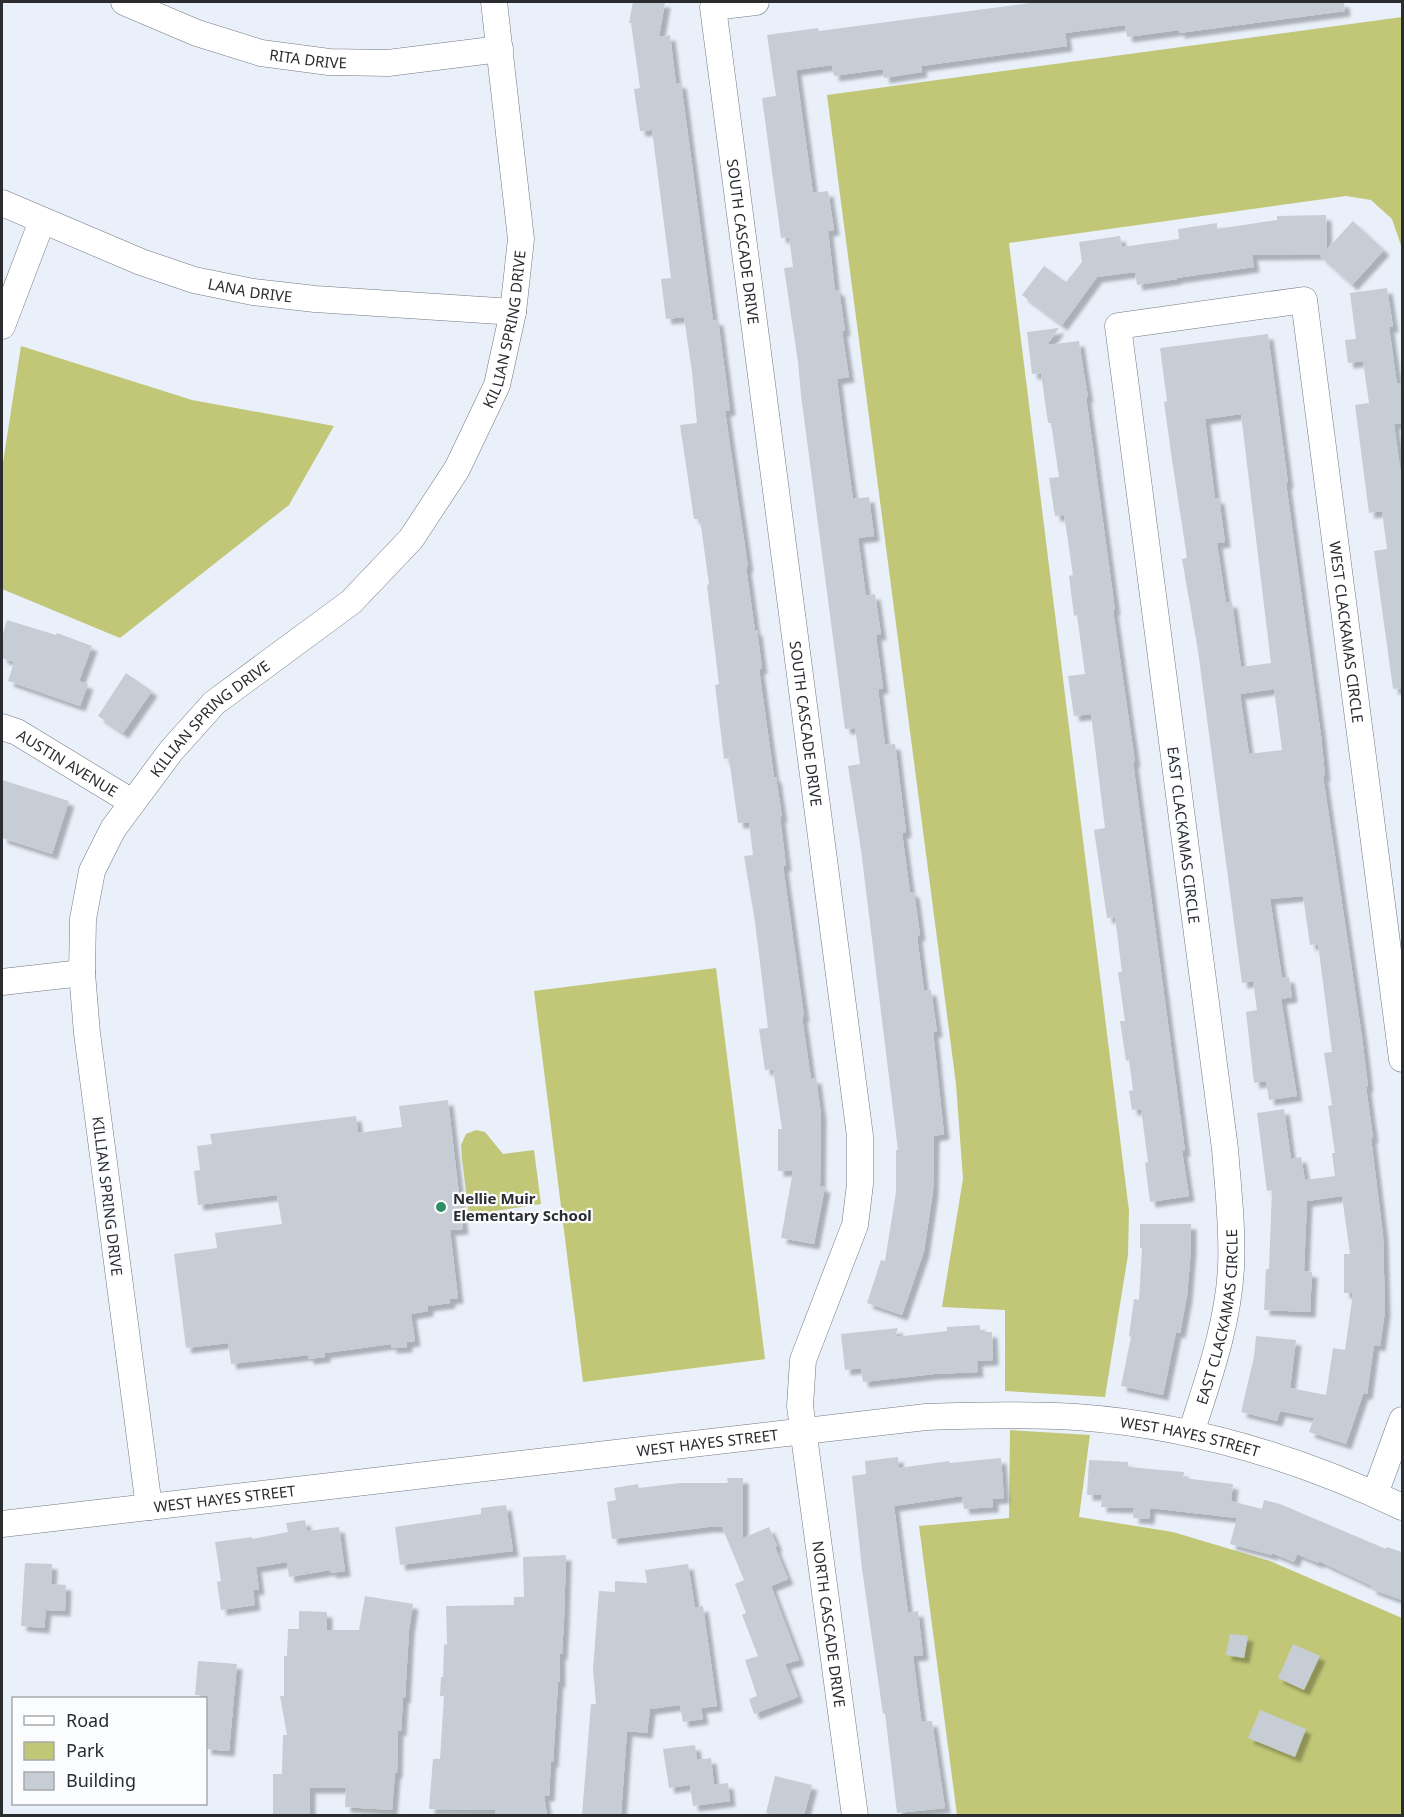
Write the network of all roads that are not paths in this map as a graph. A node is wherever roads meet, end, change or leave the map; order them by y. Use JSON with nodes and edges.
{"nodes":[{"id":1,"x":124,"y":2,"type":"edge"},
{"id":2,"x":494,"y":2,"type":"edge"},
{"id":3,"x":756,"y":2,"type":"edge"},
{"id":4,"x":500,"y":49,"type":"junction"},
{"id":5,"x":2,"y":203,"type":"edge"},
{"id":6,"x":42,"y":221,"type":"junction"},
{"id":7,"x":513,"y":312,"type":"junction"},
{"id":8,"x":1211,"y":313,"type":"joint"},
{"id":9,"x":2,"y":326,"type":"edge"},
{"id":10,"x":2,"y":727,"type":"edge"},
{"id":11,"x":132,"y":802,"type":"junction"},
{"id":12,"x":82,"y":973,"type":"junction"},
{"id":13,"x":2,"y":982,"type":"edge"},
{"id":14,"x":1402,"y":1059,"type":"edge"},
{"id":15,"x":1402,"y":1420,"type":"edge"},
{"id":16,"x":804,"y":1432,"type":"junction"},
{"id":17,"x":1191,"y":1433,"type":"junction"},
{"id":18,"x":1375,"y":1494,"type":"junction"},
{"id":19,"x":149,"y":1507,"type":"junction"},
{"id":20,"x":1402,"y":1507,"type":"edge"},
{"id":21,"x":2,"y":1524,"type":"edge"},
{"id":22,"x":855,"y":1815,"type":"edge"}],
"edges":[{"from":1,"to":4,"type":"street","name":"RITA DRIVE"},
{"from":2,"to":4,"type":"street","name":"KILLIAN SPRING DRIVE"},
{"from":3,"to":16,"type":"street","name":"SOUTH CASCADE DRIVE"},
{"from":4,"to":7,"type":"street","name":"KILLIAN SPRING DRIVE"},
{"from":5,"to":6,"type":"street","name":"LANA DRIVE"},
{"from":6,"to":7,"type":"street","name":"LANA DRIVE"},
{"from":6,"to":9,"type":"street"},
{"from":7,"to":11,"type":"street","name":"KILLIAN SPRING DRIVE"},
{"from":8,"to":14,"type":"street","name":"WEST CLACKAMAS CIRCLE"},
{"from":8,"to":17,"type":"street","name":"EAST CLACKAMAS CIRCLE"},
{"from":10,"to":11,"type":"street","name":"AUSTIN AVENUE"},
{"from":11,"to":12,"type":"street","name":"KILLIAN SPRING DRIVE"},
{"from":12,"to":13,"type":"street"},
{"from":12,"to":19,"type":"street","name":"KILLIAN SPRING DRIVE"},
{"from":15,"to":18,"type":"street"},
{"from":16,"to":17,"type":"street","name":"WEST HAYES STREET"},
{"from":16,"to":19,"type":"street","name":"WEST HAYES STREET"},
{"from":16,"to":22,"type":"street","name":"NORTH CASCADE DRIVE"},
{"from":17,"to":18,"type":"street","name":"WEST HAYES STREET"},
{"from":18,"to":20,"type":"street","name":"WEST HAYES STREET"},
{"from":19,"to":21,"type":"street","name":"WEST HAYES STREET"}]}
